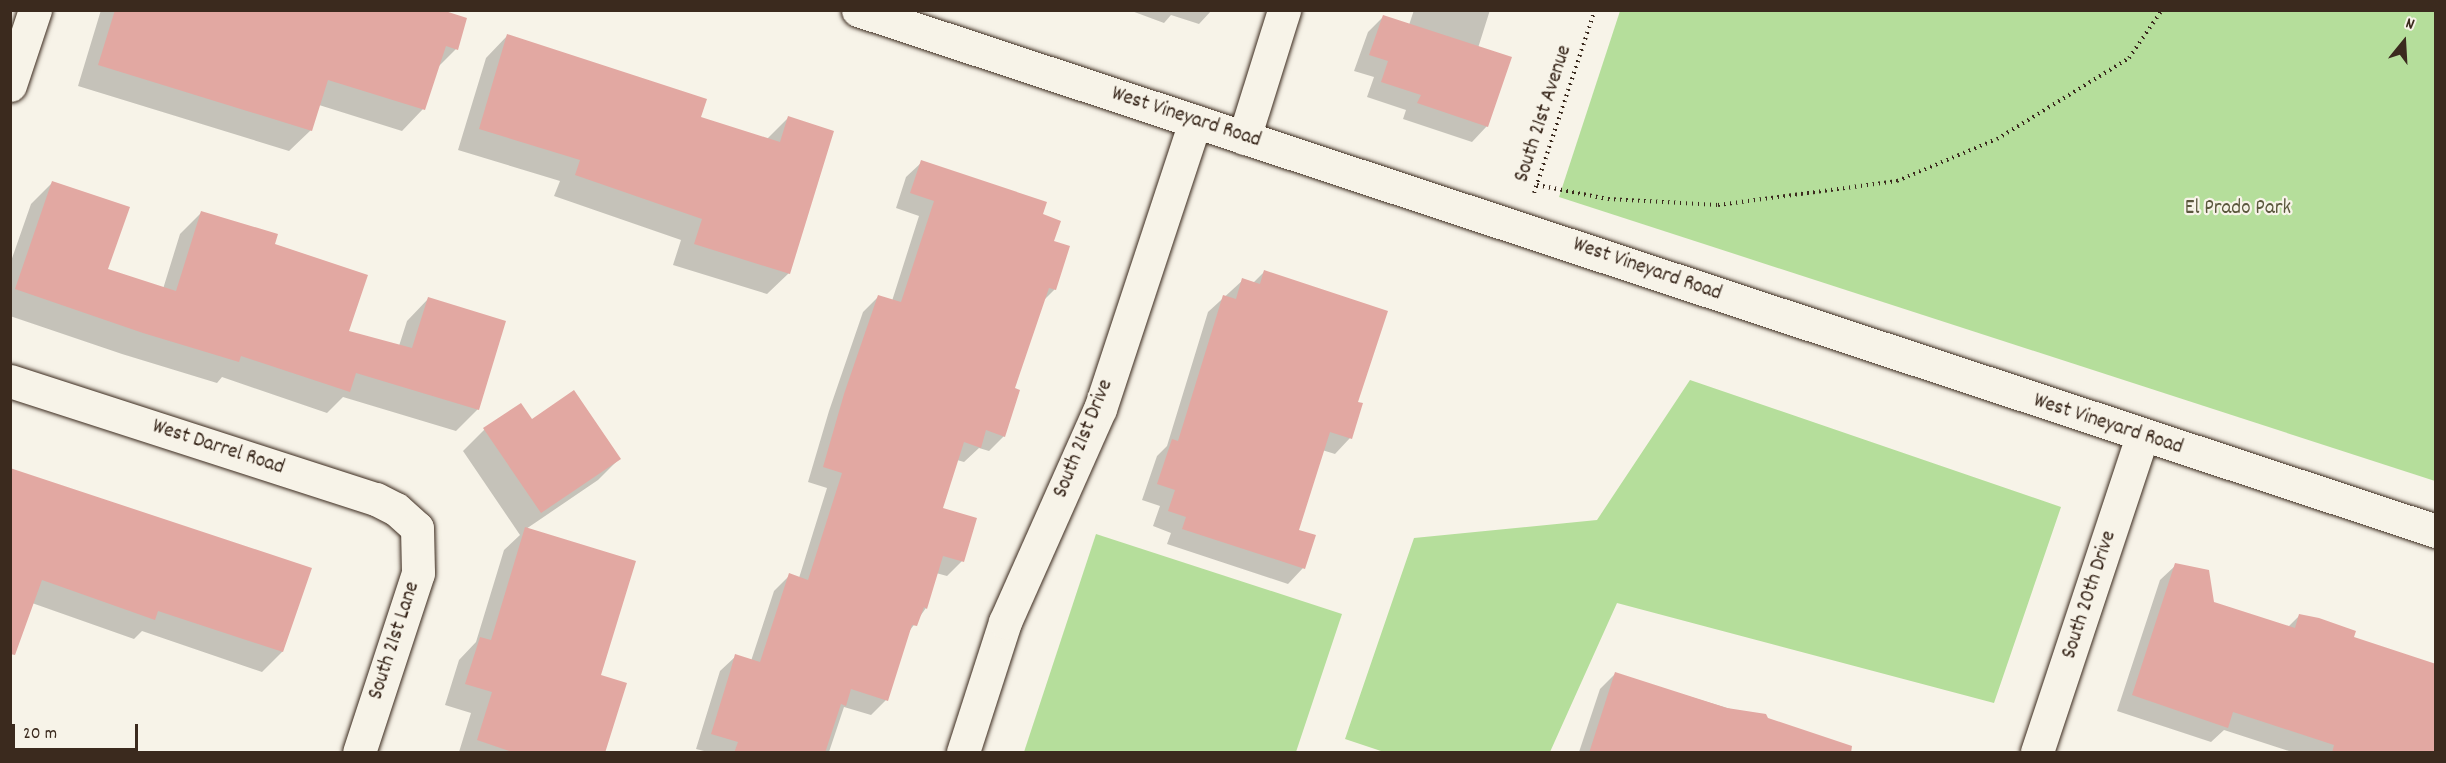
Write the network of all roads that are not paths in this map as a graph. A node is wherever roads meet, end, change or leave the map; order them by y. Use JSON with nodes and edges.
{"nodes":[{"id":1,"x":34,"y":10,"type":"edge"},
{"id":2,"x":858,"y":10,"type":"edge"},
{"id":3,"x":1284,"y":10,"type":"edge"},
{"id":4,"x":10,"y":85,"type":"edge"},
{"id":5,"x":1195,"y":121,"type":"junction"},
{"id":6,"x":1244,"y":138,"type":"junction"},
{"id":7,"x":10,"y":381,"type":"edge"},
{"id":8,"x":2142,"y":437,"type":"junction"},
{"id":9,"x":417,"y":528,"type":"joint"},
{"id":10,"x":2436,"y":531,"type":"edge"},
{"id":11,"x":359,"y":753,"type":"edge"},
{"id":12,"x":963,"y":753,"type":"edge"},
{"id":13,"x":2037,"y":753,"type":"edge"}],
"edges":[{"from":1,"to":4,"type":"street"},
{"from":2,"to":5,"type":"street","name":"West Vineyard Road"},
{"from":3,"to":6,"type":"street"},
{"from":5,"to":6,"type":"street","name":"West Vineyard Road"},
{"from":5,"to":12,"type":"street","name":"South 21st Drive"},
{"from":6,"to":8,"type":"street","name":"West Vineyard Road"},
{"from":7,"to":9,"type":"street","name":"West Darrel Road"},
{"from":8,"to":10,"type":"street","name":"West Vineyard Road"},
{"from":8,"to":13,"type":"street","name":"South 20th Drive"},
{"from":9,"to":11,"type":"street","name":"South 21st Lane"}]}
